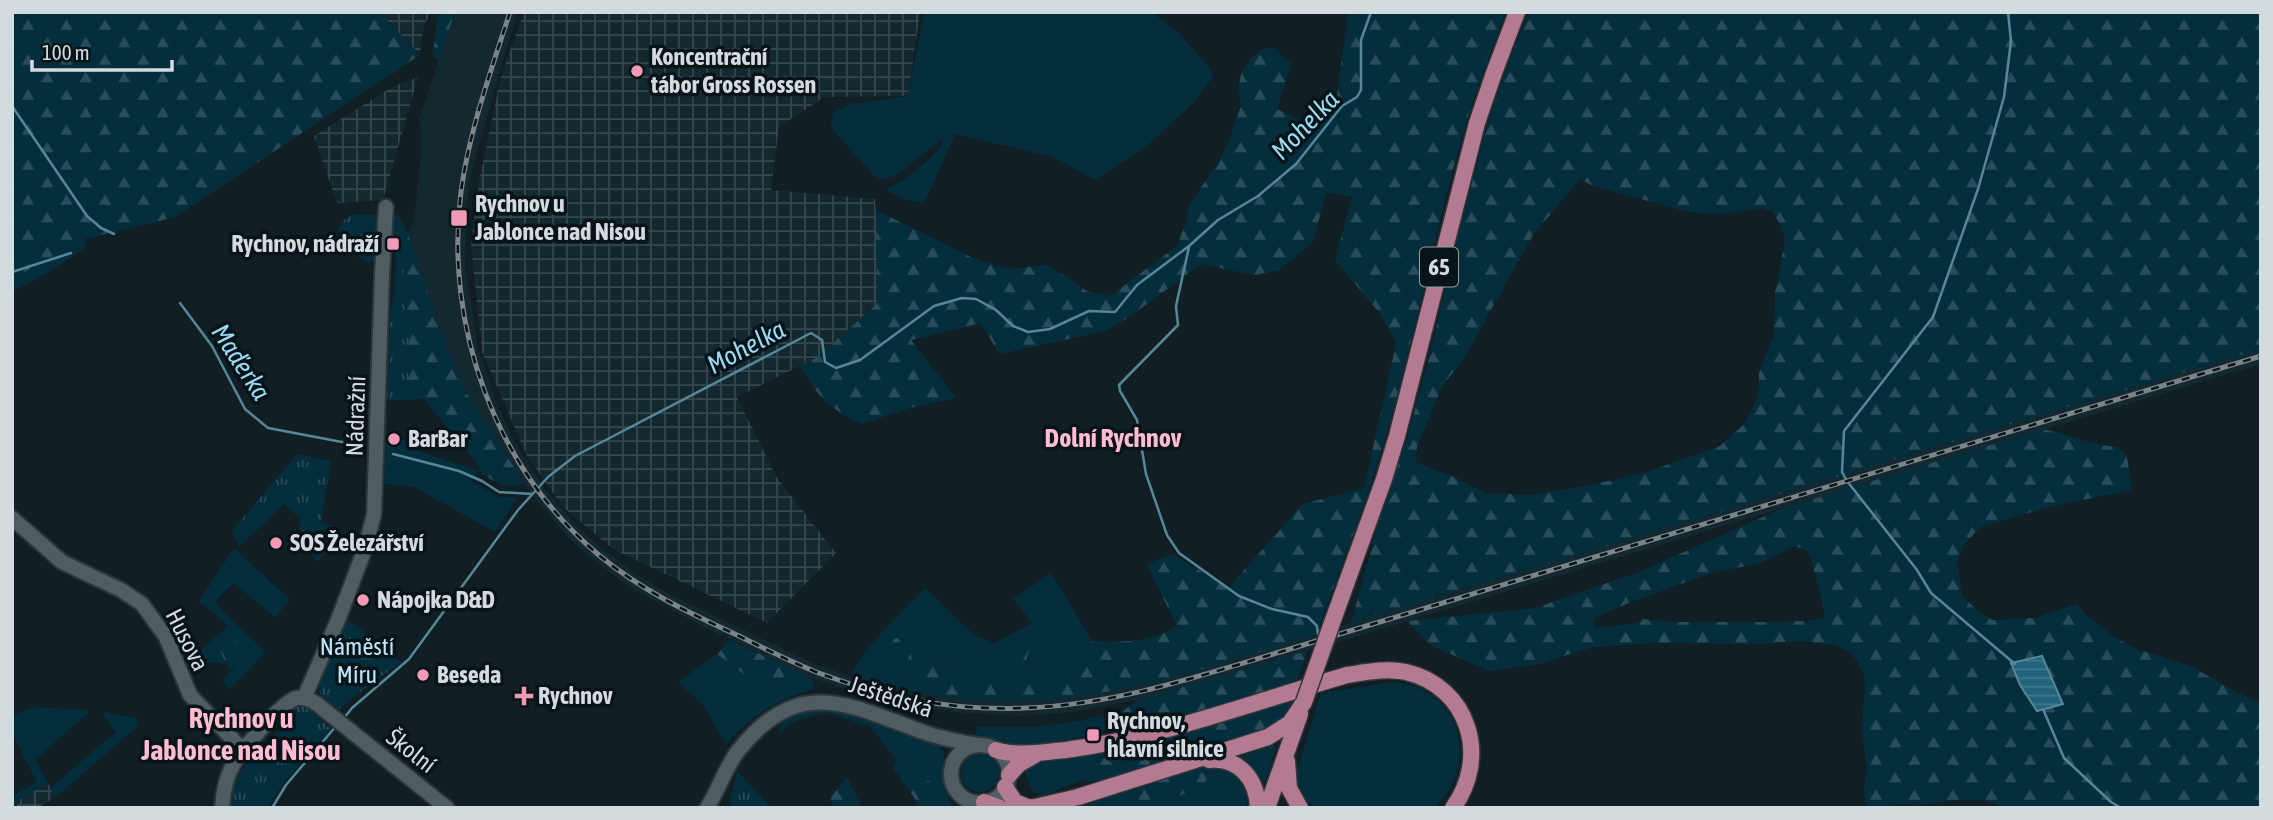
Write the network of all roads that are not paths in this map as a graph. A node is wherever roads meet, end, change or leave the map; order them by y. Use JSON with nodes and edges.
{"nodes":[{"id":1,"x":1517,"y":12,"type":"edge"},
{"id":2,"x":386,"y":207,"type":"dead end"},
{"id":3,"x":12,"y":518,"type":"edge"},
{"id":4,"x":304,"y":698,"type":"junction"},
{"id":5,"x":1304,"y":702,"type":"junction"},
{"id":6,"x":943,"y":738,"type":"junction"},
{"id":7,"x":979,"y":745,"type":"junction"},
{"id":8,"x":1288,"y":749,"type":"junction"},
{"id":9,"x":243,"y":750,"type":"junction"},
{"id":10,"x":996,"y":750,"type":"junction"},
{"id":11,"x":1041,"y":753,"type":"junction"},
{"id":12,"x":956,"y":758,"type":"junction"},
{"id":13,"x":1196,"y":761,"type":"junction"},
{"id":14,"x":1007,"y":781,"type":"junction"},
{"id":15,"x":992,"y":805,"type":"edge"},
{"id":16,"x":1020,"y":807,"type":"edge"},
{"id":17,"x":222,"y":808,"type":"edge"},
{"id":18,"x":447,"y":808,"type":"edge"},
{"id":19,"x":707,"y":808,"type":"edge"},
{"id":20,"x":1258,"y":808,"type":"edge"},
{"id":21,"x":1267,"y":808,"type":"edge"},
{"id":22,"x":1300,"y":808,"type":"edge"},
{"id":23,"x":1453,"y":808,"type":"edge"}],
"edges":[{"from":1,"to":5,"type":"main road","number":"65","bridge":true},
{"from":2,"to":4,"type":"street","name":"Nádražní"},
{"from":3,"to":9,"type":"street","name":"Husova"},
{"from":4,"to":9,"type":"street"},
{"from":4,"to":18,"type":"street","name":"Školní"},
{"from":5,"to":8,"type":"main road","number":"65"},
{"from":5,"to":13,"type":"main road"},
{"from":6,"to":7,"type":"street","name":"Ještědská"},
{"from":6,"to":12,"type":"street","name":"Ještědská"},
{"from":6,"to":19,"type":"street","name":"Ještědská"},
{"from":7,"to":10,"type":"street"},
{"from":7,"to":12,"type":"street"},
{"from":8,"to":21,"type":"main road","number":"65"},
{"from":8,"to":22,"type":"main road"},
{"from":9,"to":17,"type":"street"},
{"from":10,"to":11,"type":"main road"},
{"from":10,"to":14,"type":"street"},
{"from":11,"to":14,"type":"main road"},
{"from":11,"to":23,"type":"main road"},
{"from":12,"to":15,"type":"street"},
{"from":13,"to":16,"type":"main road"},
{"from":13,"to":20,"type":"main road"},
{"from":14,"to":15,"type":"street"},
{"from":14,"to":16,"type":"main road"}]}
